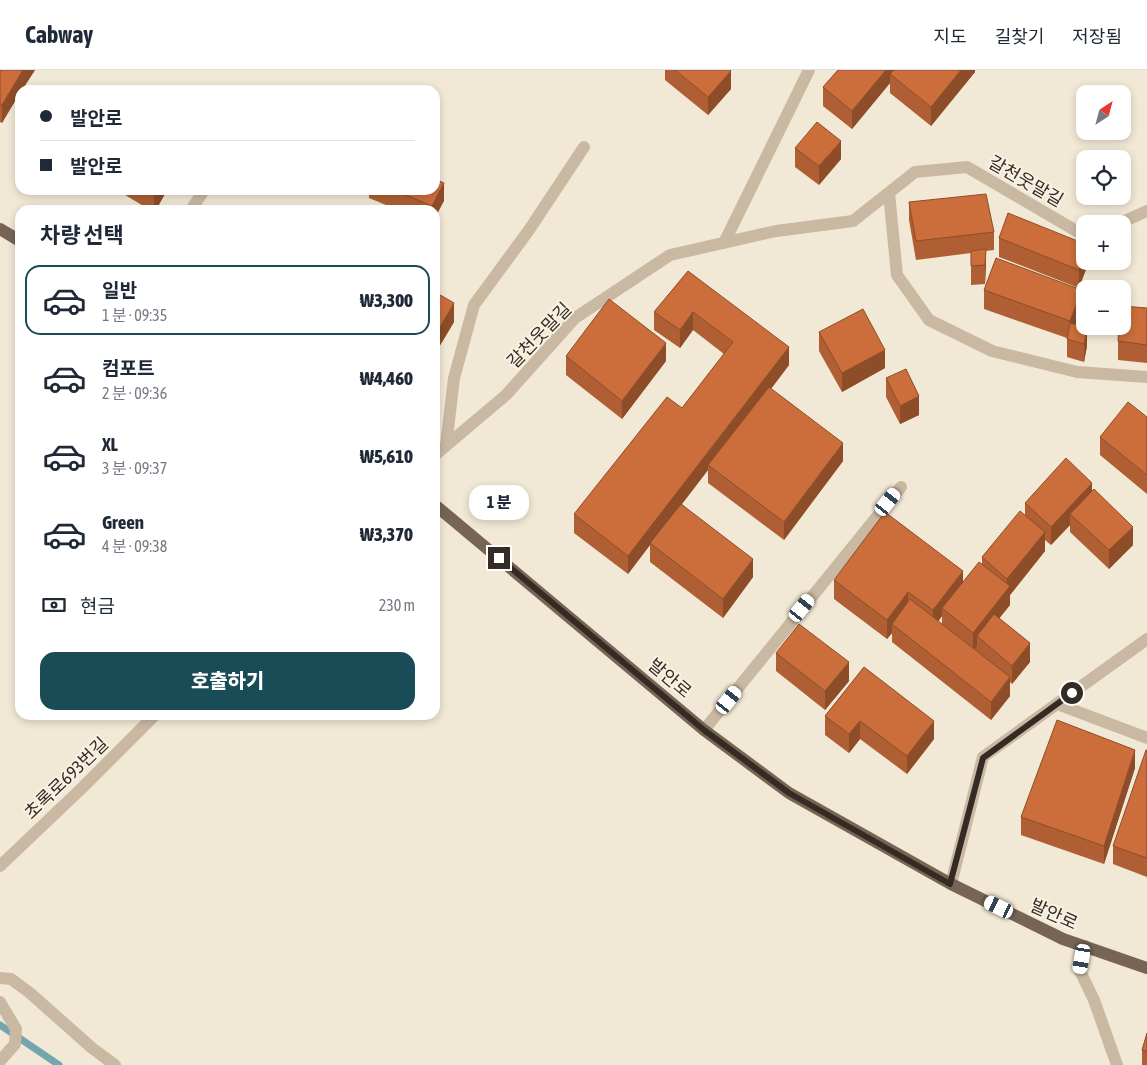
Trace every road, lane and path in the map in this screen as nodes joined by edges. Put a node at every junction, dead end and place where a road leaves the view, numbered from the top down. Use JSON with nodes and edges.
{"nodes":[{"id":1,"x":809,"y":70,"type":"edge"},
{"id":2,"x":584,"y":147,"type":"dead end"},
{"id":3,"x":889,"y":193,"type":"junction"},
{"id":4,"x":1147,"y":211,"type":"edge"},
{"id":5,"x":1131,"y":218,"type":"edge"},
{"id":6,"x":0,"y":229,"type":"edge"},
{"id":7,"x":1076,"y":231,"type":"edge"},
{"id":8,"x":15,"y":238,"type":"edge"},
{"id":9,"x":724,"y":243,"type":"junction"},
{"id":10,"x":1147,"y":377,"type":"edge"},
{"id":11,"x":446,"y":446,"type":"junction"},
{"id":12,"x":440,"y":451,"type":"edge"},
{"id":13,"x":901,"y":487,"type":"dead end"},
{"id":14,"x":440,"y":509,"type":"edge"},
{"id":15,"x":1147,"y":639,"type":"edge"},
{"id":16,"x":1057,"y":704,"type":"junction"},
{"id":17,"x":150,"y":720,"type":"edge"},
{"id":18,"x":704,"y":730,"type":"junction"},
{"id":19,"x":1147,"y":738,"type":"edge"},
{"id":20,"x":0,"y":866,"type":"edge"},
{"id":21,"x":950,"y":884,"type":"junction"},
{"id":22,"x":1084,"y":946,"type":"junction"},
{"id":23,"x":1147,"y":968,"type":"edge"},
{"id":24,"x":0,"y":978,"type":"edge"},
{"id":25,"x":0,"y":1002,"type":"edge"},
{"id":26,"x":0,"y":1061,"type":"edge"},
{"id":27,"x":115,"y":1065,"type":"edge"},
{"id":28,"x":1117,"y":1065,"type":"edge"}],
"edges":[{"from":1,"to":9,"type":"street"},
{"from":2,"to":11,"type":"street"},
{"from":3,"to":7,"type":"street","name":"갈천웃말길"},
{"from":3,"to":9,"type":"street","name":"갈천웃말길"},
{"from":3,"to":10,"type":"street"},
{"from":4,"to":5,"type":"street"},
{"from":6,"to":8,"type":"main road"},
{"from":9,"to":11,"type":"street","name":"갈천웃말길"},
{"from":11,"to":12,"type":"street","name":"갈천웃말길"},
{"from":13,"to":18,"type":"street"},
{"from":14,"to":18,"type":"main road","name":"발안로"},
{"from":15,"to":16,"type":"street"},
{"from":16,"to":19,"type":"street"},
{"from":16,"to":21,"type":"street"},
{"from":17,"to":20,"type":"street","name":"초록로693번길"},
{"from":18,"to":21,"type":"main road","name":"발안로"},
{"from":21,"to":22,"type":"main road","name":"발안로"},
{"from":22,"to":23,"type":"main road","name":"발안로"},
{"from":22,"to":28,"type":"street"},
{"from":24,"to":27,"type":"street"},
{"from":25,"to":26,"type":"street"}]}
